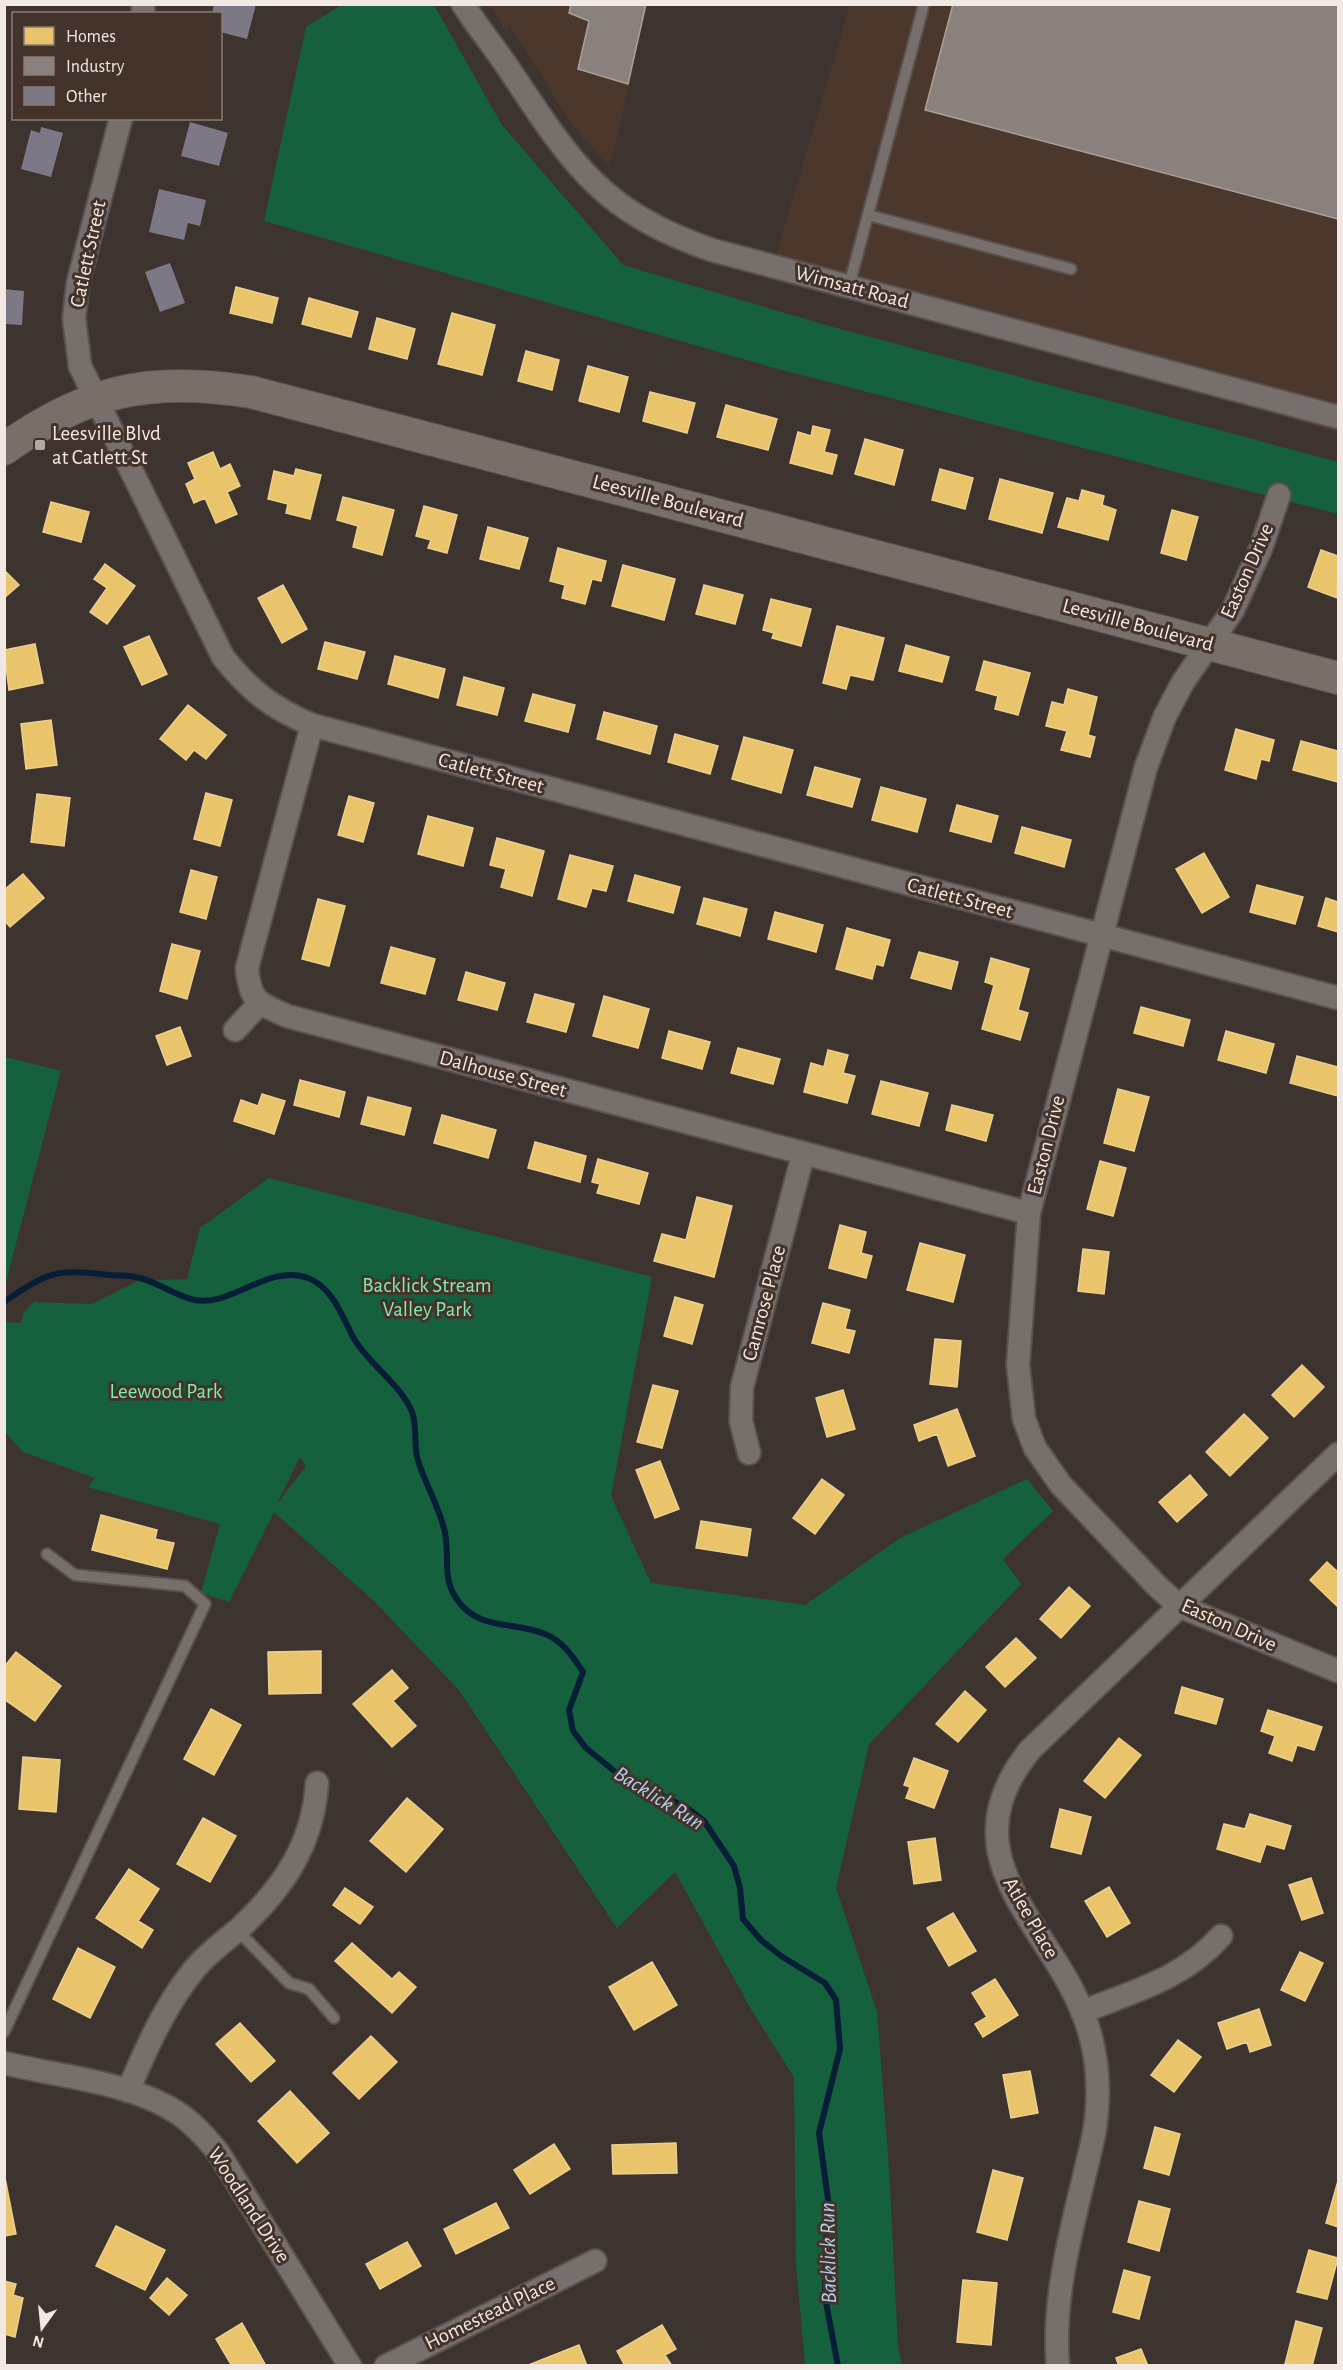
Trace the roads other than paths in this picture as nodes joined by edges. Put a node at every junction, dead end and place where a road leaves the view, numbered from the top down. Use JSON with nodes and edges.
{"nodes":[{"id":1,"x":464,"y":4,"type":"edge"},
{"id":2,"x":924,"y":4,"type":"edge"},
{"id":3,"x":120,"y":120,"type":"edge"},
{"id":4,"x":868,"y":215,"type":"junction"},
{"id":5,"x":1071,"y":269,"type":"dead end"},
{"id":6,"x":849,"y":286,"type":"junction"},
{"id":7,"x":95,"y":398,"type":"junction"},
{"id":8,"x":1338,"y":417,"type":"edge"},
{"id":9,"x":4,"y":449,"type":"edge"},
{"id":10,"x":1279,"y":495,"type":"dead end"},
{"id":11,"x":1210,"y":644,"type":"junction"},
{"id":12,"x":1338,"y":678,"type":"edge"},
{"id":13,"x":312,"y":725,"type":"junction"},
{"id":14,"x":1101,"y":935,"type":"junction"},
{"id":15,"x":1338,"y":998,"type":"edge"},
{"id":16,"x":260,"y":1004,"type":"junction"},
{"id":17,"x":235,"y":1030,"type":"dead end"},
{"id":18,"x":803,"y":1155,"type":"junction"},
{"id":19,"x":1029,"y":1213,"type":"junction"},
{"id":20,"x":749,"y":1453,"type":"dead end"},
{"id":21,"x":1338,"y":1454,"type":"edge"},
{"id":22,"x":46,"y":1554,"type":"dead end"},
{"id":23,"x":1179,"y":1606,"type":"junction"},
{"id":24,"x":1338,"y":1671,"type":"edge"},
{"id":25,"x":317,"y":1784,"type":"dead end"},
{"id":26,"x":237,"y":1930,"type":"junction"},
{"id":27,"x":1221,"y":1936,"type":"dead end"},
{"id":28,"x":1083,"y":2012,"type":"junction"},
{"id":29,"x":334,"y":2018,"type":"dead end"},
{"id":30,"x":4,"y":2032,"type":"edge"},
{"id":31,"x":4,"y":2063,"type":"edge"},
{"id":32,"x":128,"y":2091,"type":"junction"},
{"id":33,"x":595,"y":2261,"type":"dead end"},
{"id":34,"x":350,"y":2366,"type":"edge"},
{"id":35,"x":386,"y":2366,"type":"edge"},
{"id":36,"x":1058,"y":2366,"type":"edge"}],
"edges":[{"from":1,"to":6,"type":"street","name":"Wimsatt Road"},
{"from":2,"to":4,"type":"lane"},
{"from":3,"to":7,"type":"street","name":"Catlett Street"},
{"from":4,"to":5,"type":"lane"},
{"from":4,"to":6,"type":"lane"},
{"from":6,"to":8,"type":"street","name":"Wimsatt Road"},
{"from":7,"to":9,"type":"street","name":"Leesville Boulevard"},
{"from":7,"to":11,"type":"street","name":"Leesville Boulevard"},
{"from":7,"to":13,"type":"street","name":"Catlett Street"},
{"from":10,"to":11,"type":"street","name":"Easton Drive"},
{"from":11,"to":12,"type":"street","name":"Leesville Boulevard"},
{"from":11,"to":14,"type":"street","name":"Easton Drive"},
{"from":13,"to":14,"type":"street","name":"Catlett Street"},
{"from":13,"to":16,"type":"street"},
{"from":14,"to":15,"type":"street","name":"Catlett Street"},
{"from":14,"to":19,"type":"street","name":"Easton Drive"},
{"from":16,"to":17,"type":"street"},
{"from":16,"to":18,"type":"street","name":"Dalhouse Street"},
{"from":18,"to":19,"type":"street","name":"Dalhouse Street"},
{"from":18,"to":20,"type":"street","name":"Camrose Place"},
{"from":19,"to":23,"type":"street","name":"Easton Drive"},
{"from":21,"to":23,"type":"street","name":"Atlee Place"},
{"from":22,"to":30,"type":"lane"},
{"from":23,"to":24,"type":"street","name":"Easton Drive"},
{"from":23,"to":28,"type":"street","name":"Atlee Place"},
{"from":25,"to":26,"type":"street"},
{"from":26,"to":29,"type":"lane"},
{"from":26,"to":32,"type":"street"},
{"from":27,"to":28,"type":"street"},
{"from":28,"to":36,"type":"street","name":"Atlee Place"},
{"from":31,"to":32,"type":"street","name":"Woodland Drive"},
{"from":32,"to":34,"type":"street","name":"Woodland Drive"},
{"from":33,"to":35,"type":"street","name":"Homestead Place"}]}
